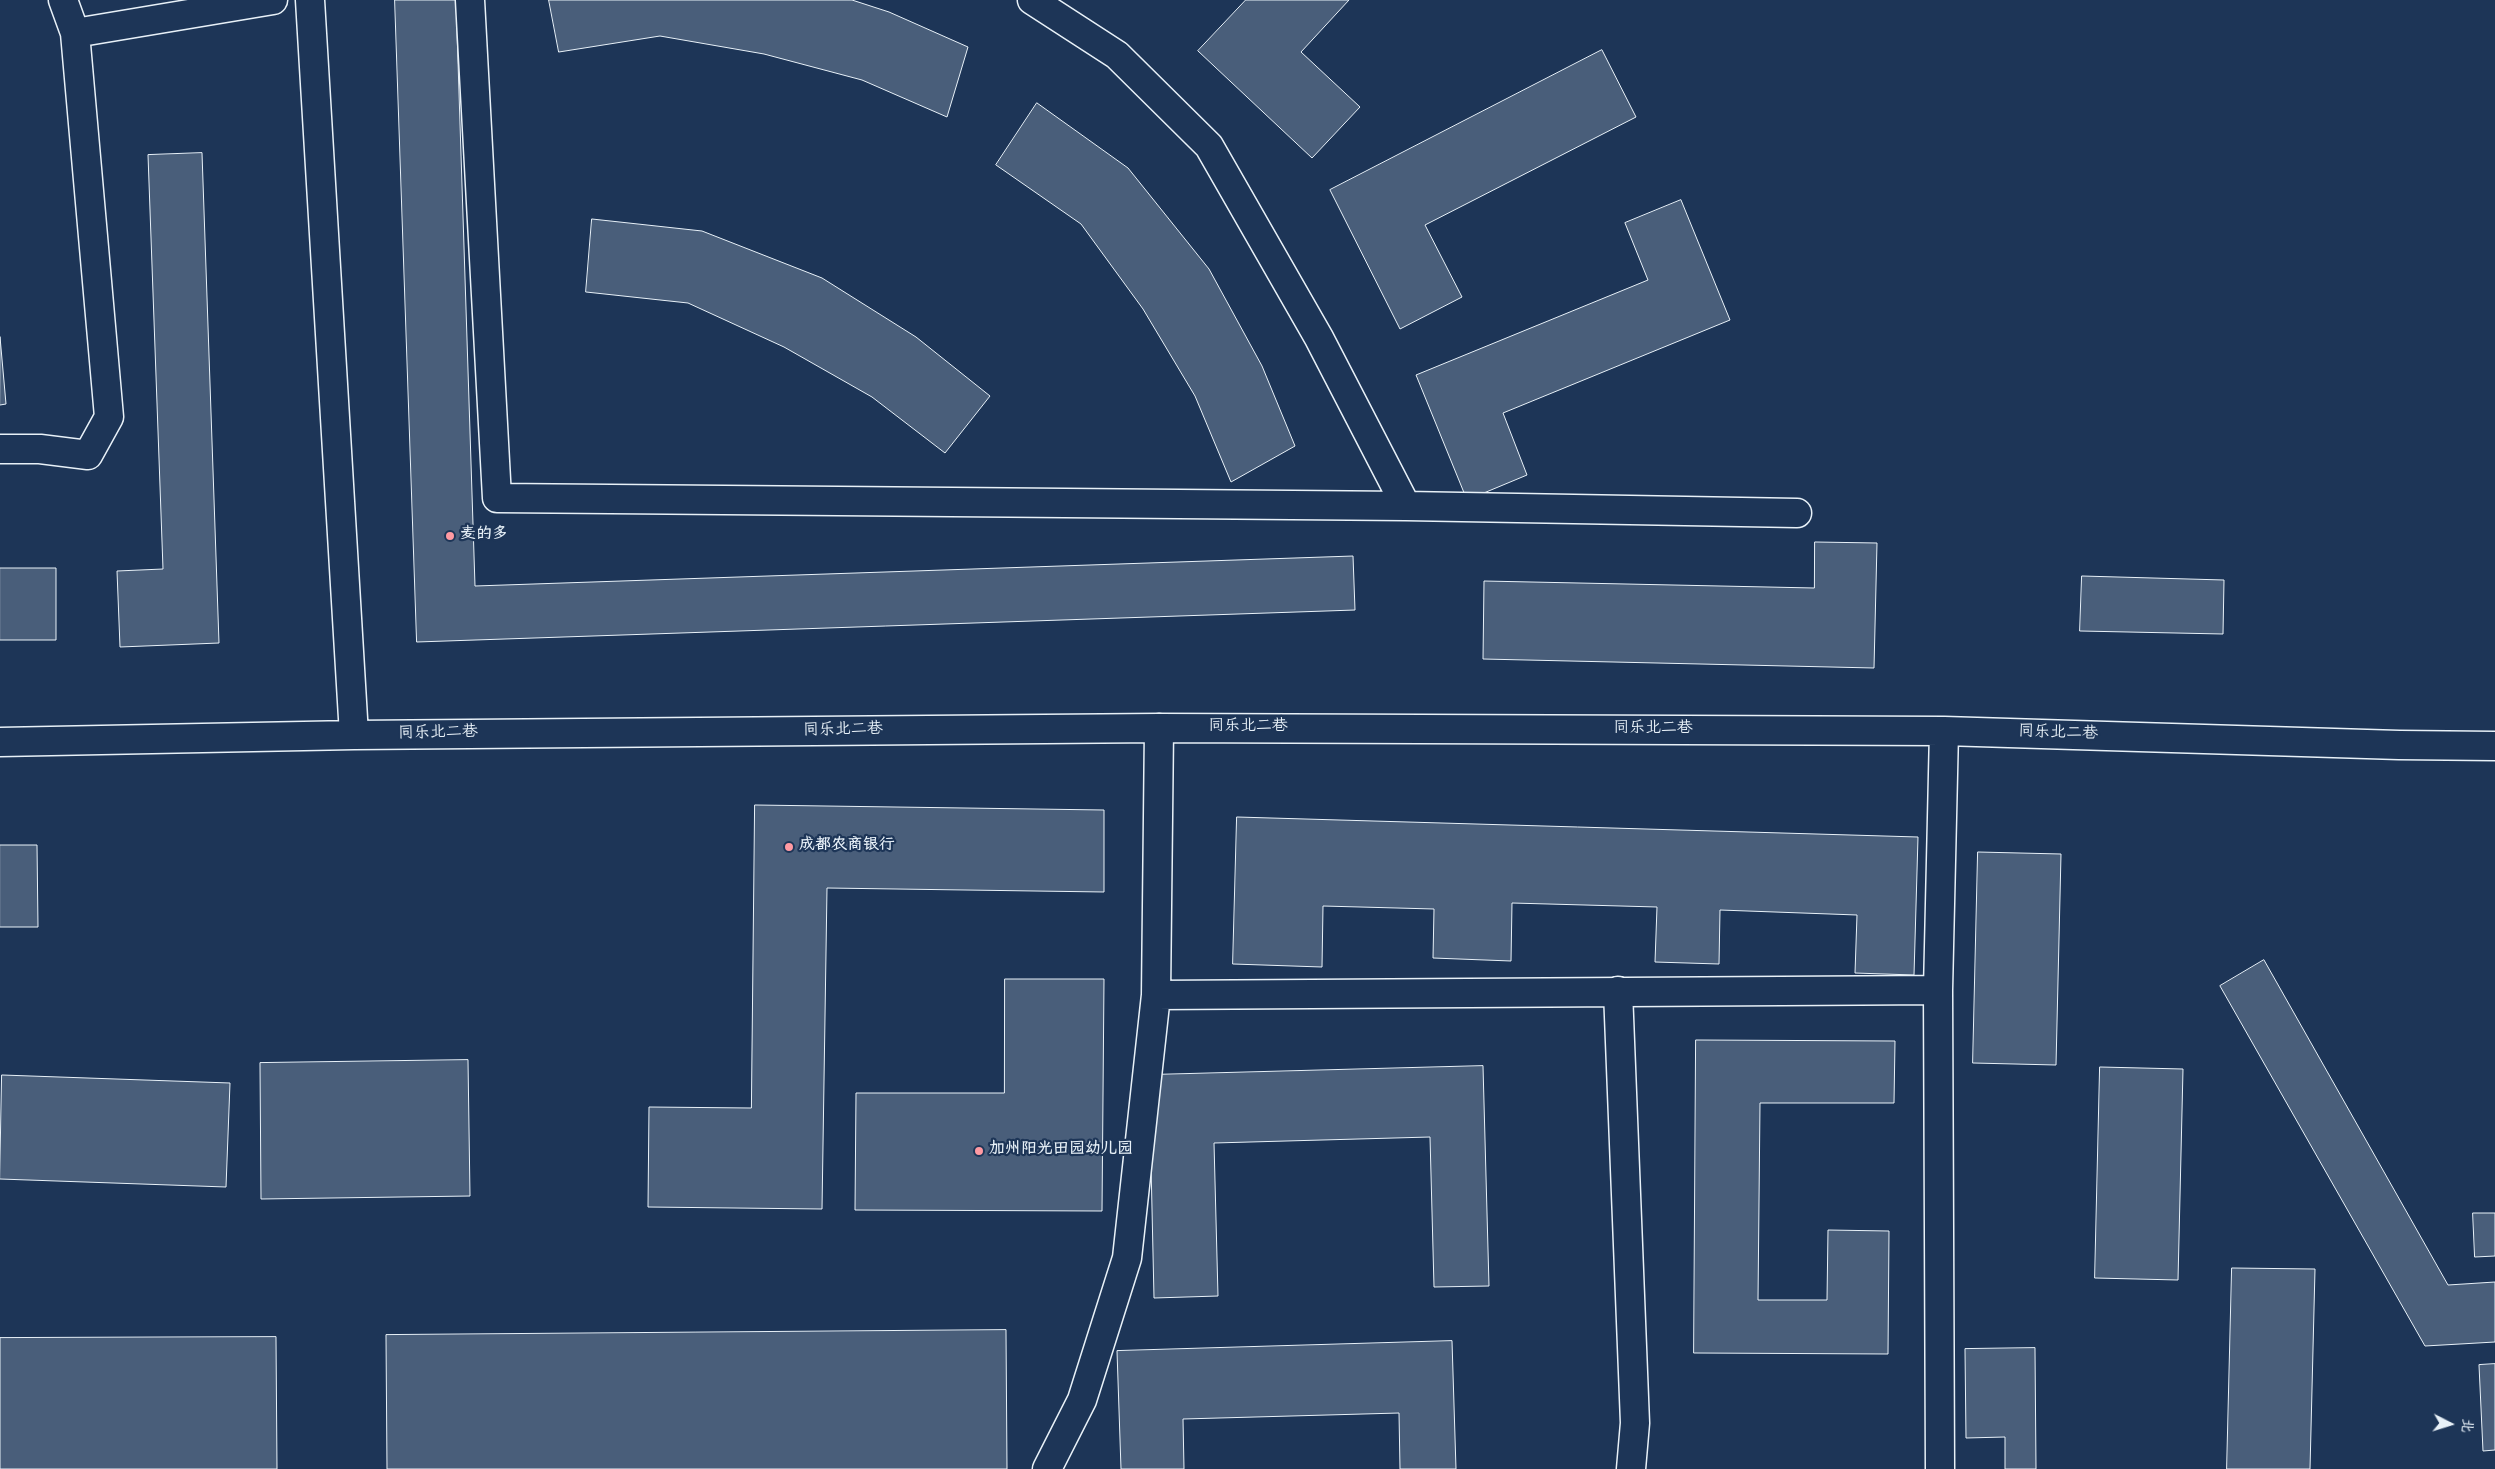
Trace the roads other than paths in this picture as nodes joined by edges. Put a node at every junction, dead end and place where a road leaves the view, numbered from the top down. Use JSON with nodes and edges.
{"nodes":[{"id":1,"x":63,"y":0,"type":"edge"},
{"id":2,"x":273,"y":0,"type":"edge"},
{"id":3,"x":310,"y":0,"type":"edge"},
{"id":4,"x":470,"y":0,"type":"edge"},
{"id":5,"x":1032,"y":0,"type":"edge"},
{"id":6,"x":75,"y":33,"type":"junction"},
{"id":7,"x":0,"y":449,"type":"edge"},
{"id":8,"x":1406,"y":506,"type":"junction"},
{"id":9,"x":1797,"y":513,"type":"dead end"},
{"id":10,"x":1159,"y":728,"type":"junction"},
{"id":11,"x":1944,"y":731,"type":"junction"},
{"id":12,"x":354,"y":735,"type":"junction"},
{"id":13,"x":0,"y":742,"type":"edge"},
{"id":14,"x":2495,"y":746,"type":"edge"},
{"id":15,"x":1938,"y":990,"type":"junction"},
{"id":16,"x":1618,"y":991,"type":"junction"},
{"id":17,"x":1156,"y":995,"type":"junction"},
{"id":18,"x":1047,"y":1469,"type":"edge"},
{"id":19,"x":1631,"y":1469,"type":"edge"},
{"id":20,"x":1940,"y":1469,"type":"edge"}],
"edges":[{"from":1,"to":6,"type":"street"},
{"from":2,"to":6,"type":"street"},
{"from":3,"to":12,"type":"street"},
{"from":4,"to":8,"type":"street"},
{"from":5,"to":8,"type":"street"},
{"from":6,"to":7,"type":"street"},
{"from":8,"to":9,"type":"street"},
{"from":10,"to":11,"type":"street","name":"同乐北二巷"},
{"from":10,"to":12,"type":"street","name":"同乐北二巷"},
{"from":10,"to":17,"type":"street"},
{"from":11,"to":14,"type":"street","name":"同乐北二巷"},
{"from":11,"to":15,"type":"street"},
{"from":12,"to":13,"type":"street","name":"同乐北二巷"},
{"from":15,"to":16,"type":"street"},
{"from":15,"to":20,"type":"street"},
{"from":16,"to":17,"type":"street"},
{"from":16,"to":19,"type":"street"},
{"from":17,"to":18,"type":"street"}]}
